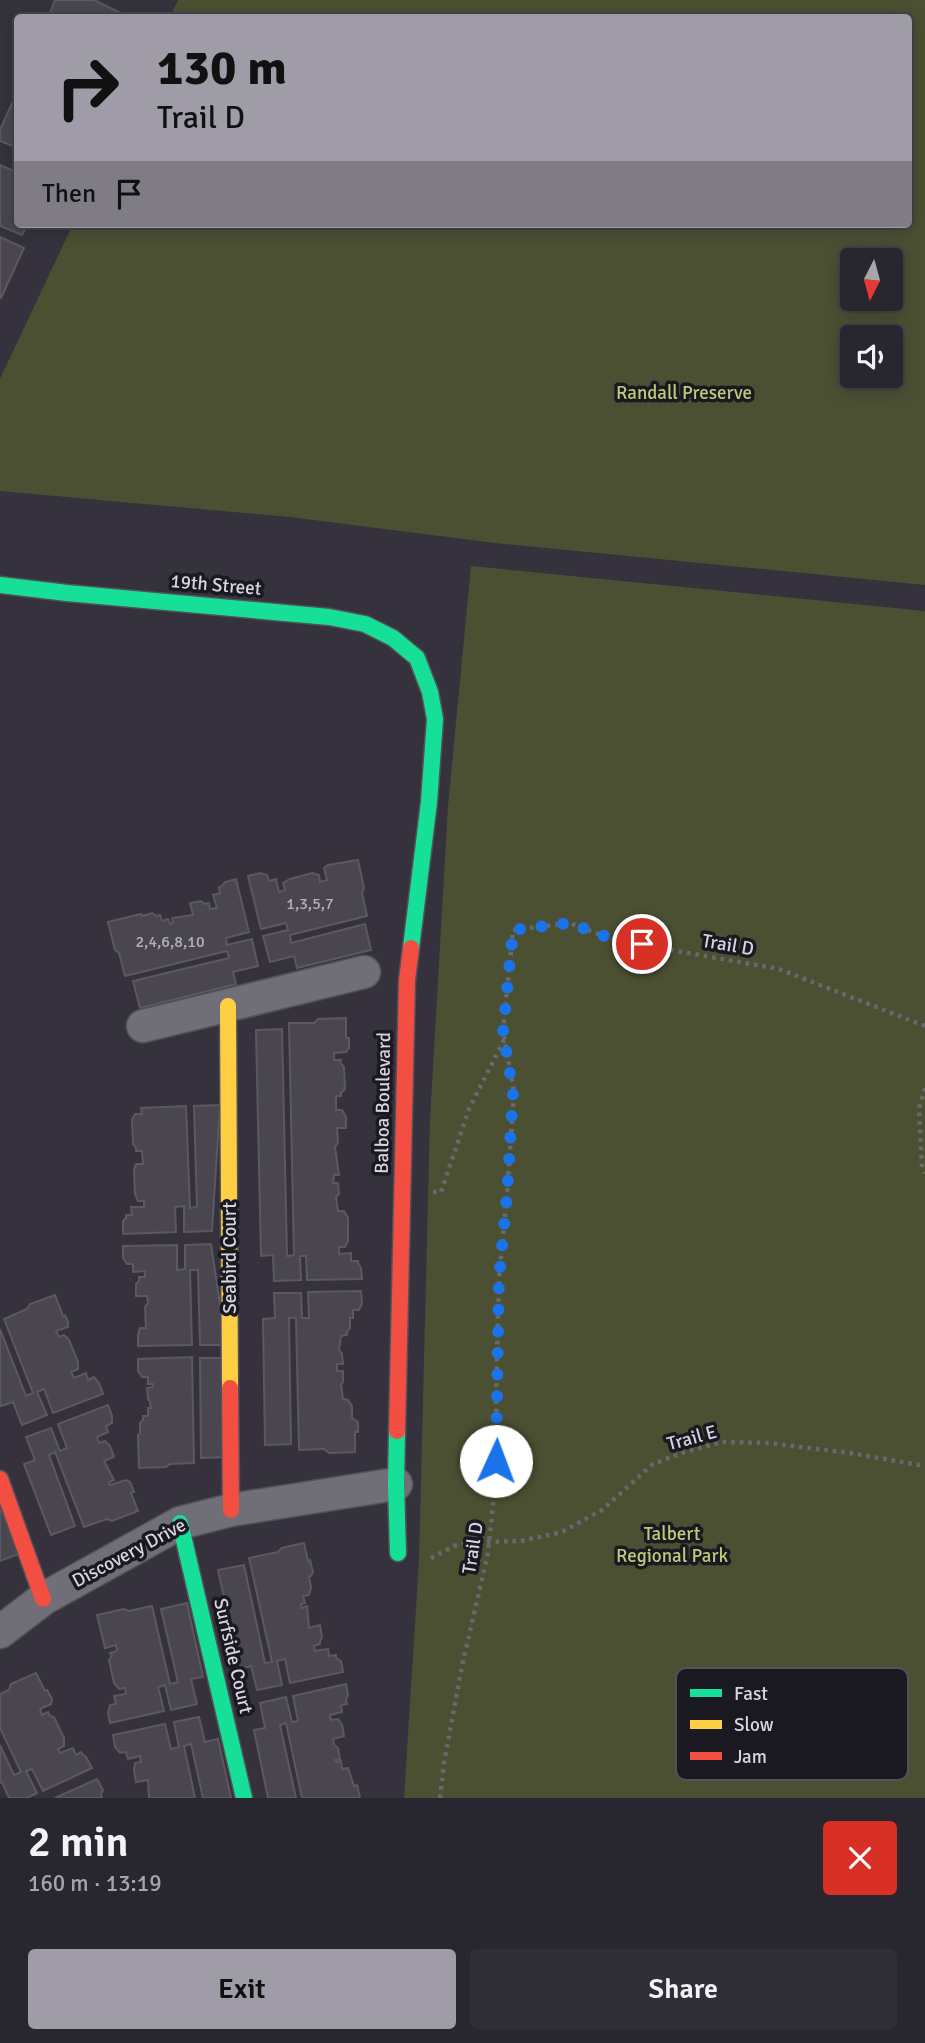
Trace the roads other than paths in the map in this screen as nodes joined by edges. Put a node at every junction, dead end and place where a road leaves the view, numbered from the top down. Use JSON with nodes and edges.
{"nodes":[{"id":1,"x":0,"y":584,"type":"edge"},
{"id":2,"x":417,"y":658,"type":"joint"},
{"id":3,"x":364,"y":972,"type":"dead end"},
{"id":4,"x":228,"y":1006,"type":"junction"},
{"id":5,"x":143,"y":1026,"type":"dead end"},
{"id":6,"x":0,"y":1479,"type":"edge"},
{"id":7,"x":396,"y":1484,"type":"junction"},
{"id":8,"x":231,"y":1510,"type":"junction"},
{"id":9,"x":180,"y":1523,"type":"junction"},
{"id":10,"x":398,"y":1553,"type":"dead end"},
{"id":11,"x":43,"y":1599,"type":"junction"},
{"id":12,"x":0,"y":1632,"type":"edge"},
{"id":13,"x":244,"y":1798,"type":"edge"}],
"edges":[{"from":1,"to":2,"type":"street","name":"19th Street"},
{"from":2,"to":7,"type":"street","name":"Balboa Boulevard"},
{"from":3,"to":4,"type":"street"},
{"from":4,"to":5,"type":"street"},
{"from":4,"to":8,"type":"street","name":"Seabird Court"},
{"from":6,"to":11,"type":"street"},
{"from":7,"to":8,"type":"street","name":"Discovery Drive"},
{"from":7,"to":10,"type":"street","name":"Balboa Boulevard"},
{"from":8,"to":9,"type":"street","name":"Discovery Drive"},
{"from":9,"to":11,"type":"street","name":"Discovery Drive"},
{"from":9,"to":13,"type":"street","name":"Surfside Court"},
{"from":11,"to":12,"type":"street","name":"Discovery Drive"}]}
